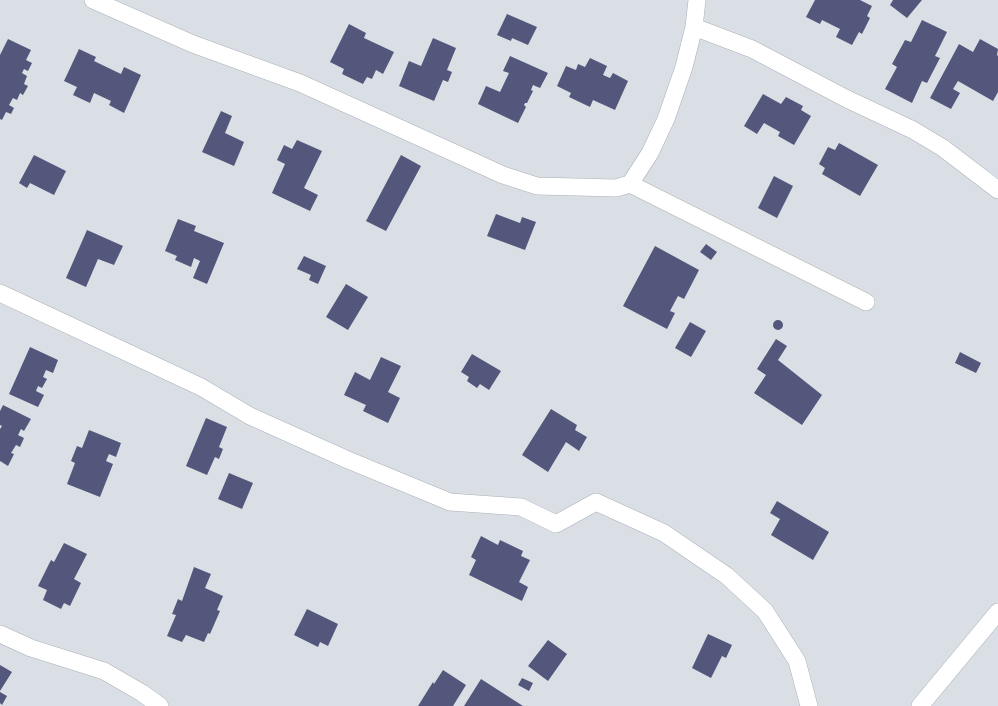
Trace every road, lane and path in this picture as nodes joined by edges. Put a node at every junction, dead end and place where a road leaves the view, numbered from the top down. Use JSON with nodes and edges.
{"nodes":[{"id":1,"x":93,"y":0,"type":"edge"},
{"id":2,"x":697,"y":0,"type":"edge"},
{"id":3,"x":694,"y":27,"type":"junction"},
{"id":4,"x":630,"y":184,"type":"junction"},
{"id":5,"x":998,"y":190,"type":"edge"},
{"id":6,"x":0,"y":293,"type":"edge"},
{"id":7,"x":866,"y":302,"type":"dead end"},
{"id":8,"x":998,"y":612,"type":"edge"},
{"id":9,"x":0,"y":634,"type":"edge"},
{"id":10,"x":160,"y":706,"type":"edge"},
{"id":11,"x":809,"y":706,"type":"edge"},
{"id":12,"x":920,"y":706,"type":"edge"}],
"edges":[{"from":1,"to":4,"type":"street"},
{"from":2,"to":3,"type":"street"},
{"from":3,"to":4,"type":"street"},
{"from":3,"to":5,"type":"street"},
{"from":4,"to":7,"type":"street"},
{"from":6,"to":11,"type":"street"},
{"from":8,"to":12,"type":"street"},
{"from":9,"to":10,"type":"street"}]}
